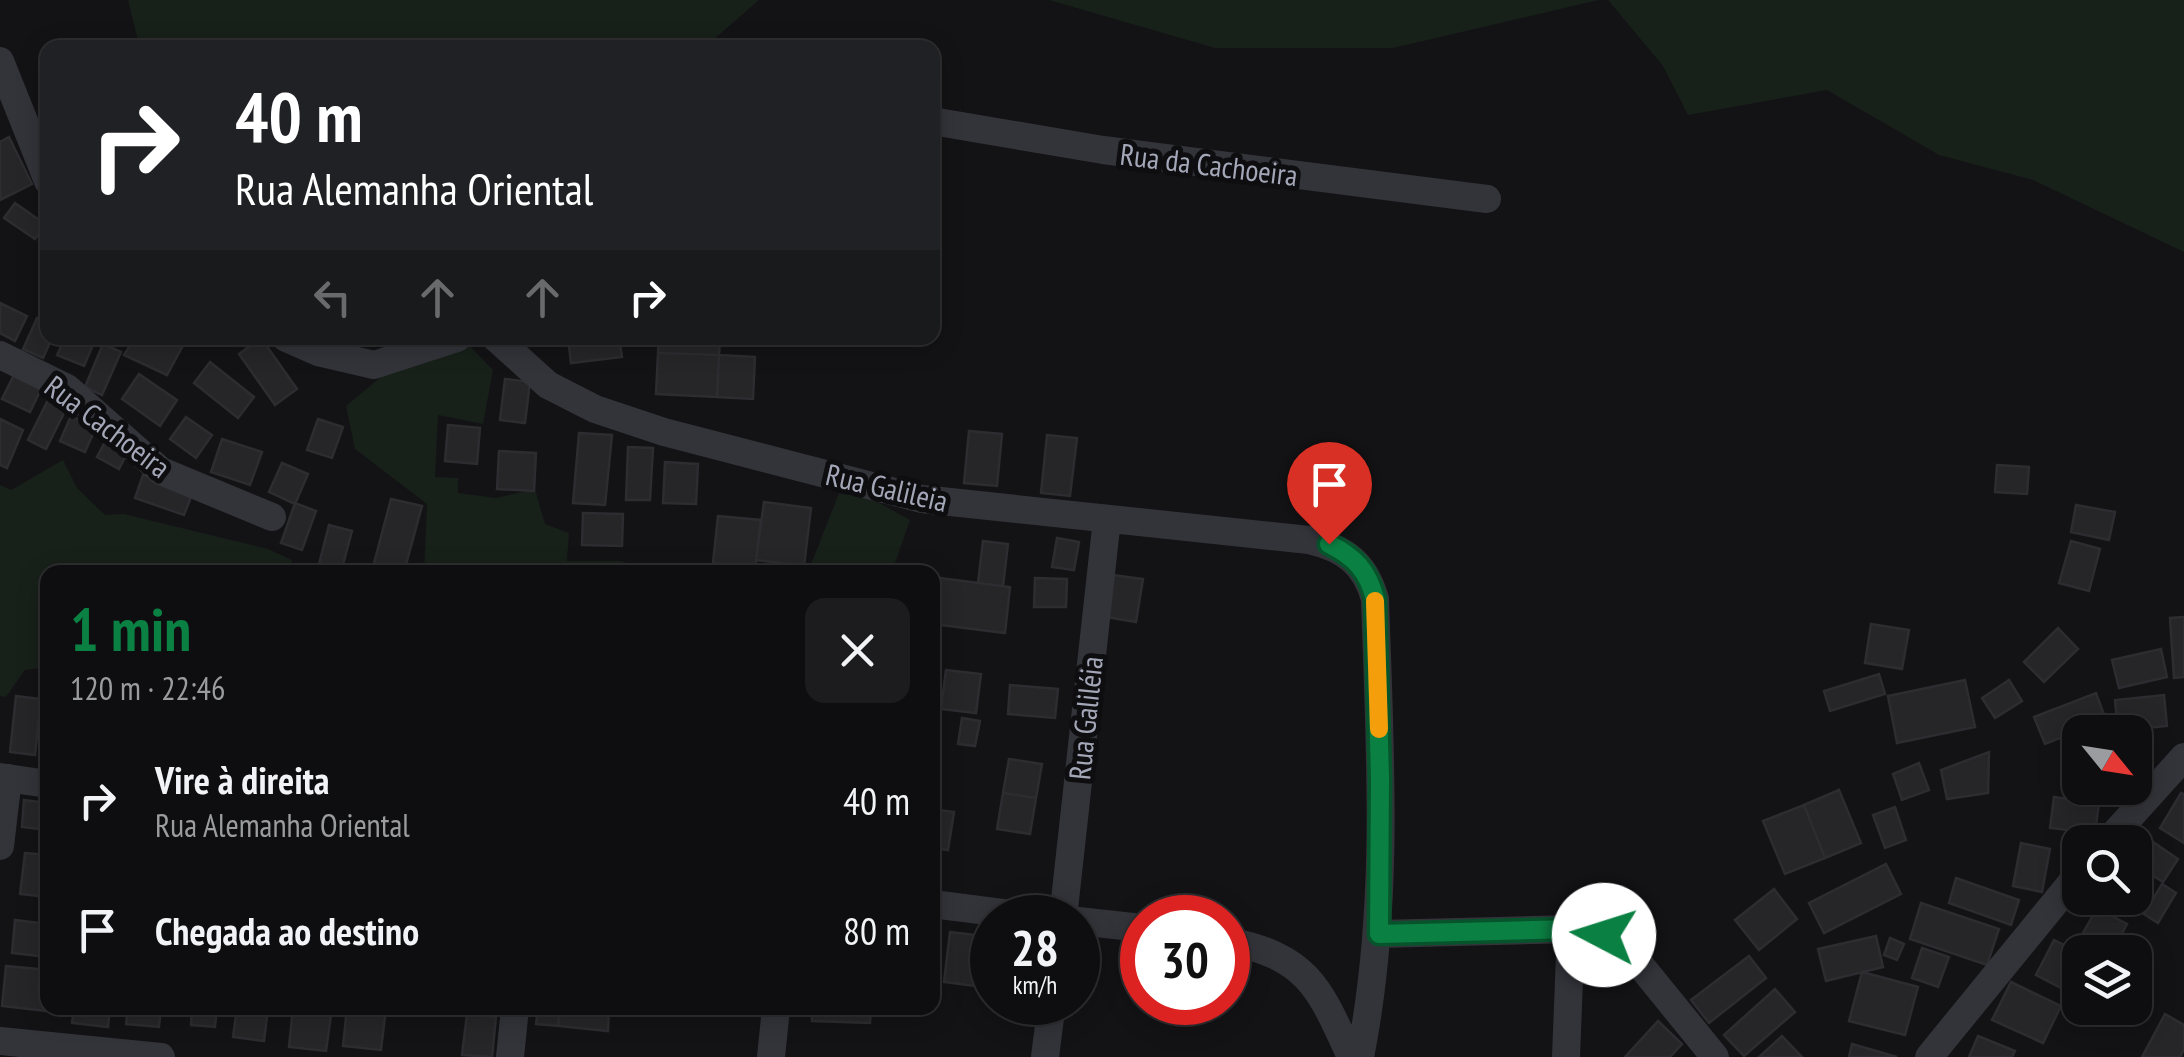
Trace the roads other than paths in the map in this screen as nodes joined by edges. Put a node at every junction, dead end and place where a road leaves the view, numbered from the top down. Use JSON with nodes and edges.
{"nodes":[{"id":1,"x":0,"y":61,"type":"edge"},
{"id":2,"x":940,"y":121,"type":"edge"},
{"id":3,"x":40,"y":160,"type":"edge"},
{"id":4,"x":1488,"y":199,"type":"dead end"},
{"id":5,"x":302,"y":345,"type":"edge"},
{"id":6,"x":435,"y":345,"type":"edge"},
{"id":7,"x":503,"y":345,"type":"edge"},
{"id":8,"x":0,"y":355,"type":"edge"},
{"id":9,"x":272,"y":516,"type":"dead end"},
{"id":10,"x":1107,"y":520,"type":"junction"},
{"id":11,"x":2184,"y":758,"type":"edge"},
{"id":12,"x":4,"y":778,"type":"edge"},
{"id":13,"x":40,"y":783,"type":"edge"},
{"id":14,"x":2123,"y":825,"type":"edge"},
{"id":15,"x":0,"y":846,"type":"edge"},
{"id":16,"x":2062,"y":894,"type":"edge"},
{"id":17,"x":1066,"y":895,"type":"edge"},
{"id":18,"x":940,"y":905,"type":"edge"},
{"id":19,"x":970,"y":909,"type":"edge"},
{"id":20,"x":1571,"y":929,"type":"junction"},
{"id":21,"x":1379,"y":934,"type":"junction"},
{"id":22,"x":1250,"y":946,"type":"edge"},
{"id":23,"x":514,"y":1015,"type":"edge"},
{"id":24,"x":775,"y":1015,"type":"edge"},
{"id":25,"x":1049,"y":1025,"type":"edge"},
{"id":26,"x":0,"y":1041,"type":"edge"},
{"id":27,"x":161,"y":1057,"type":"edge"},
{"id":28,"x":510,"y":1057,"type":"edge"},
{"id":29,"x":771,"y":1057,"type":"edge"},
{"id":30,"x":1045,"y":1057,"type":"edge"},
{"id":31,"x":1351,"y":1057,"type":"edge"},
{"id":32,"x":1360,"y":1057,"type":"edge"},
{"id":33,"x":1566,"y":1057,"type":"edge"},
{"id":34,"x":1715,"y":1057,"type":"edge"},
{"id":35,"x":1929,"y":1057,"type":"edge"}],
"edges":[{"from":1,"to":3,"type":"street"},
{"from":2,"to":4,"type":"street","name":"Rua da Cachoeira"},
{"from":5,"to":6,"type":"street"},
{"from":7,"to":10,"type":"street","name":"Rua Galileia"},
{"from":8,"to":9,"type":"street","name":"Rua Cachoeira"},
{"from":10,"to":17,"type":"street","name":"Rua Galiléia"},
{"from":10,"to":21,"type":"street","name":"Rua Galileia"},
{"from":11,"to":14,"type":"street"},
{"from":12,"to":13,"type":"street"},
{"from":12,"to":15,"type":"street"},
{"from":16,"to":35,"type":"street"},
{"from":18,"to":19,"type":"street"},
{"from":20,"to":21,"type":"street"},
{"from":20,"to":33,"type":"street"},
{"from":20,"to":34,"type":"street"},
{"from":21,"to":32,"type":"street","name":"Rua Galileia"},
{"from":22,"to":31,"type":"street"},
{"from":23,"to":28,"type":"street"},
{"from":24,"to":29,"type":"street"},
{"from":25,"to":30,"type":"street"},
{"from":26,"to":27,"type":"street"}]}
